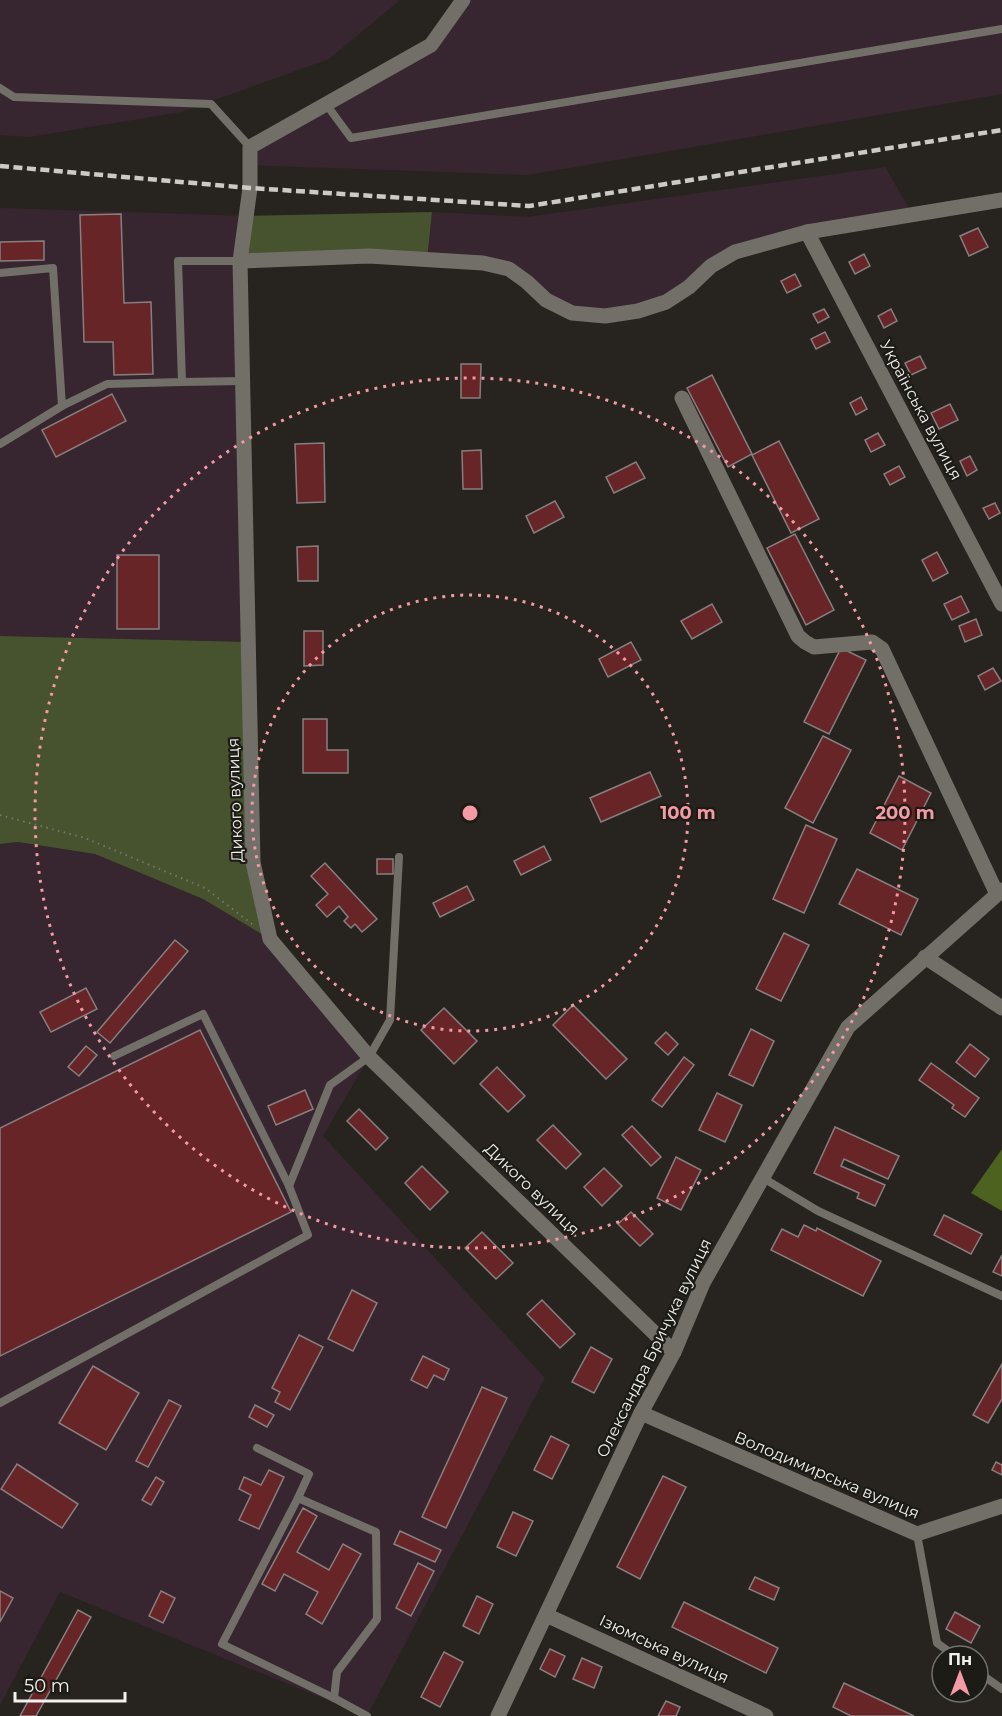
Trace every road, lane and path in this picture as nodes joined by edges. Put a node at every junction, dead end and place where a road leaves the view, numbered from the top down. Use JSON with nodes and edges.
{"nodes":[{"id":1,"x":463,"y":0,"type":"edge"},
{"id":2,"x":1002,"y":29,"type":"edge"},
{"id":3,"x":0,"y":88,"type":"edge"},
{"id":4,"x":326,"y":104,"type":"junction"},
{"id":5,"x":250,"y":147,"type":"junction"},
{"id":6,"x":1002,"y":200,"type":"edge"},
{"id":7,"x":807,"y":232,"type":"junction"},
{"id":8,"x":240,"y":261,"type":"junction"},
{"id":9,"x":0,"y":273,"type":"edge"},
{"id":10,"x":243,"y":381,"type":"junction"},
{"id":11,"x":182,"y":382,"type":"junction"},
{"id":12,"x":682,"y":398,"type":"dead end"},
{"id":13,"x":62,"y":406,"type":"junction"},
{"id":14,"x":0,"y":444,"type":"edge"},
{"id":15,"x":1002,"y":604,"type":"edge"},
{"id":16,"x":0,"y":815,"type":"edge"},
{"id":17,"x":399,"y":857,"type":"dead end"},
{"id":18,"x":1000,"y":892,"type":"edge"},
{"id":19,"x":252,"y":924,"type":"dead end"},
{"id":20,"x":925,"y":957,"type":"junction"},
{"id":21,"x":1002,"y":1008,"type":"edge"},
{"id":22,"x":114,"y":1056,"type":"dead end"},
{"id":23,"x":369,"y":1057,"type":"junction"},
{"id":24,"x":763,"y":1178,"type":"junction"},
{"id":25,"x":289,"y":1186,"type":"junction"},
{"id":26,"x":1002,"y":1296,"type":"edge"},
{"id":27,"x":674,"y":1352,"type":"junction"},
{"id":28,"x":0,"y":1403,"type":"edge"},
{"id":29,"x":641,"y":1413,"type":"junction"},
{"id":30,"x":257,"y":1448,"type":"dead end"},
{"id":31,"x":298,"y":1498,"type":"junction"},
{"id":32,"x":1002,"y":1506,"type":"edge"},
{"id":33,"x":917,"y":1534,"type":"junction"},
{"id":34,"x":546,"y":1615,"type":"junction"},
{"id":35,"x":937,"y":1644,"type":"edge"},
{"id":36,"x":334,"y":1698,"type":"junction"},
{"id":37,"x":367,"y":1716,"type":"edge"},
{"id":38,"x":498,"y":1716,"type":"edge"},
{"id":39,"x":766,"y":1716,"type":"edge"}],
"edges":[{"from":1,"to":4,"type":"street"},
{"from":2,"to":4,"type":"lane"},
{"from":3,"to":5,"type":"lane"},
{"from":4,"to":5,"type":"street"},
{"from":5,"to":8,"type":"street","name":"Дикого вулиця"},
{"from":6,"to":7,"type":"street"},
{"from":7,"to":8,"type":"street"},
{"from":7,"to":15,"type":"street","name":"Українська вулиця"},
{"from":8,"to":10,"type":"street","name":"Дикого вулиця"},
{"from":8,"to":11,"type":"lane"},
{"from":9,"to":13,"type":"lane"},
{"from":10,"to":11,"type":"lane"},
{"from":10,"to":23,"type":"street","name":"Дикого вулиця"},
{"from":11,"to":13,"type":"lane"},
{"from":12,"to":18,"type":"street"},
{"from":13,"to":14,"type":"lane"},
{"from":16,"to":19,"type":"path"},
{"from":17,"to":23,"type":"lane"},
{"from":18,"to":20,"type":"street","name":"Олександра Бричука вулиця"},
{"from":20,"to":21,"type":"street"},
{"from":20,"to":24,"type":"street","name":"Олександра Бричука вулиця"},
{"from":22,"to":25,"type":"lane"},
{"from":23,"to":25,"type":"lane"},
{"from":23,"to":27,"type":"street","name":"Дикого вулиця"},
{"from":24,"to":26,"type":"lane"},
{"from":24,"to":27,"type":"street","name":"Олександра Бричука вулиця"},
{"from":25,"to":28,"type":"lane"},
{"from":27,"to":29,"type":"street","name":"Олександра Бричука вулиця"},
{"from":29,"to":33,"type":"street","name":"Володимирська вулиця"},
{"from":29,"to":34,"type":"street","name":"Олександра Бричука вулиця"},
{"from":30,"to":31,"type":"lane"},
{"from":31,"to":36,"type":"lane"},
{"from":31,"to":36,"type":"lane"},
{"from":32,"to":33,"type":"street","name":"Володимирська вулиця"},
{"from":33,"to":35,"type":"lane"},
{"from":34,"to":38,"type":"street","name":"Олександра Бричука вулиця"},
{"from":34,"to":39,"type":"street","name":"Ізюмська вулиця"},
{"from":36,"to":37,"type":"lane"}]}
